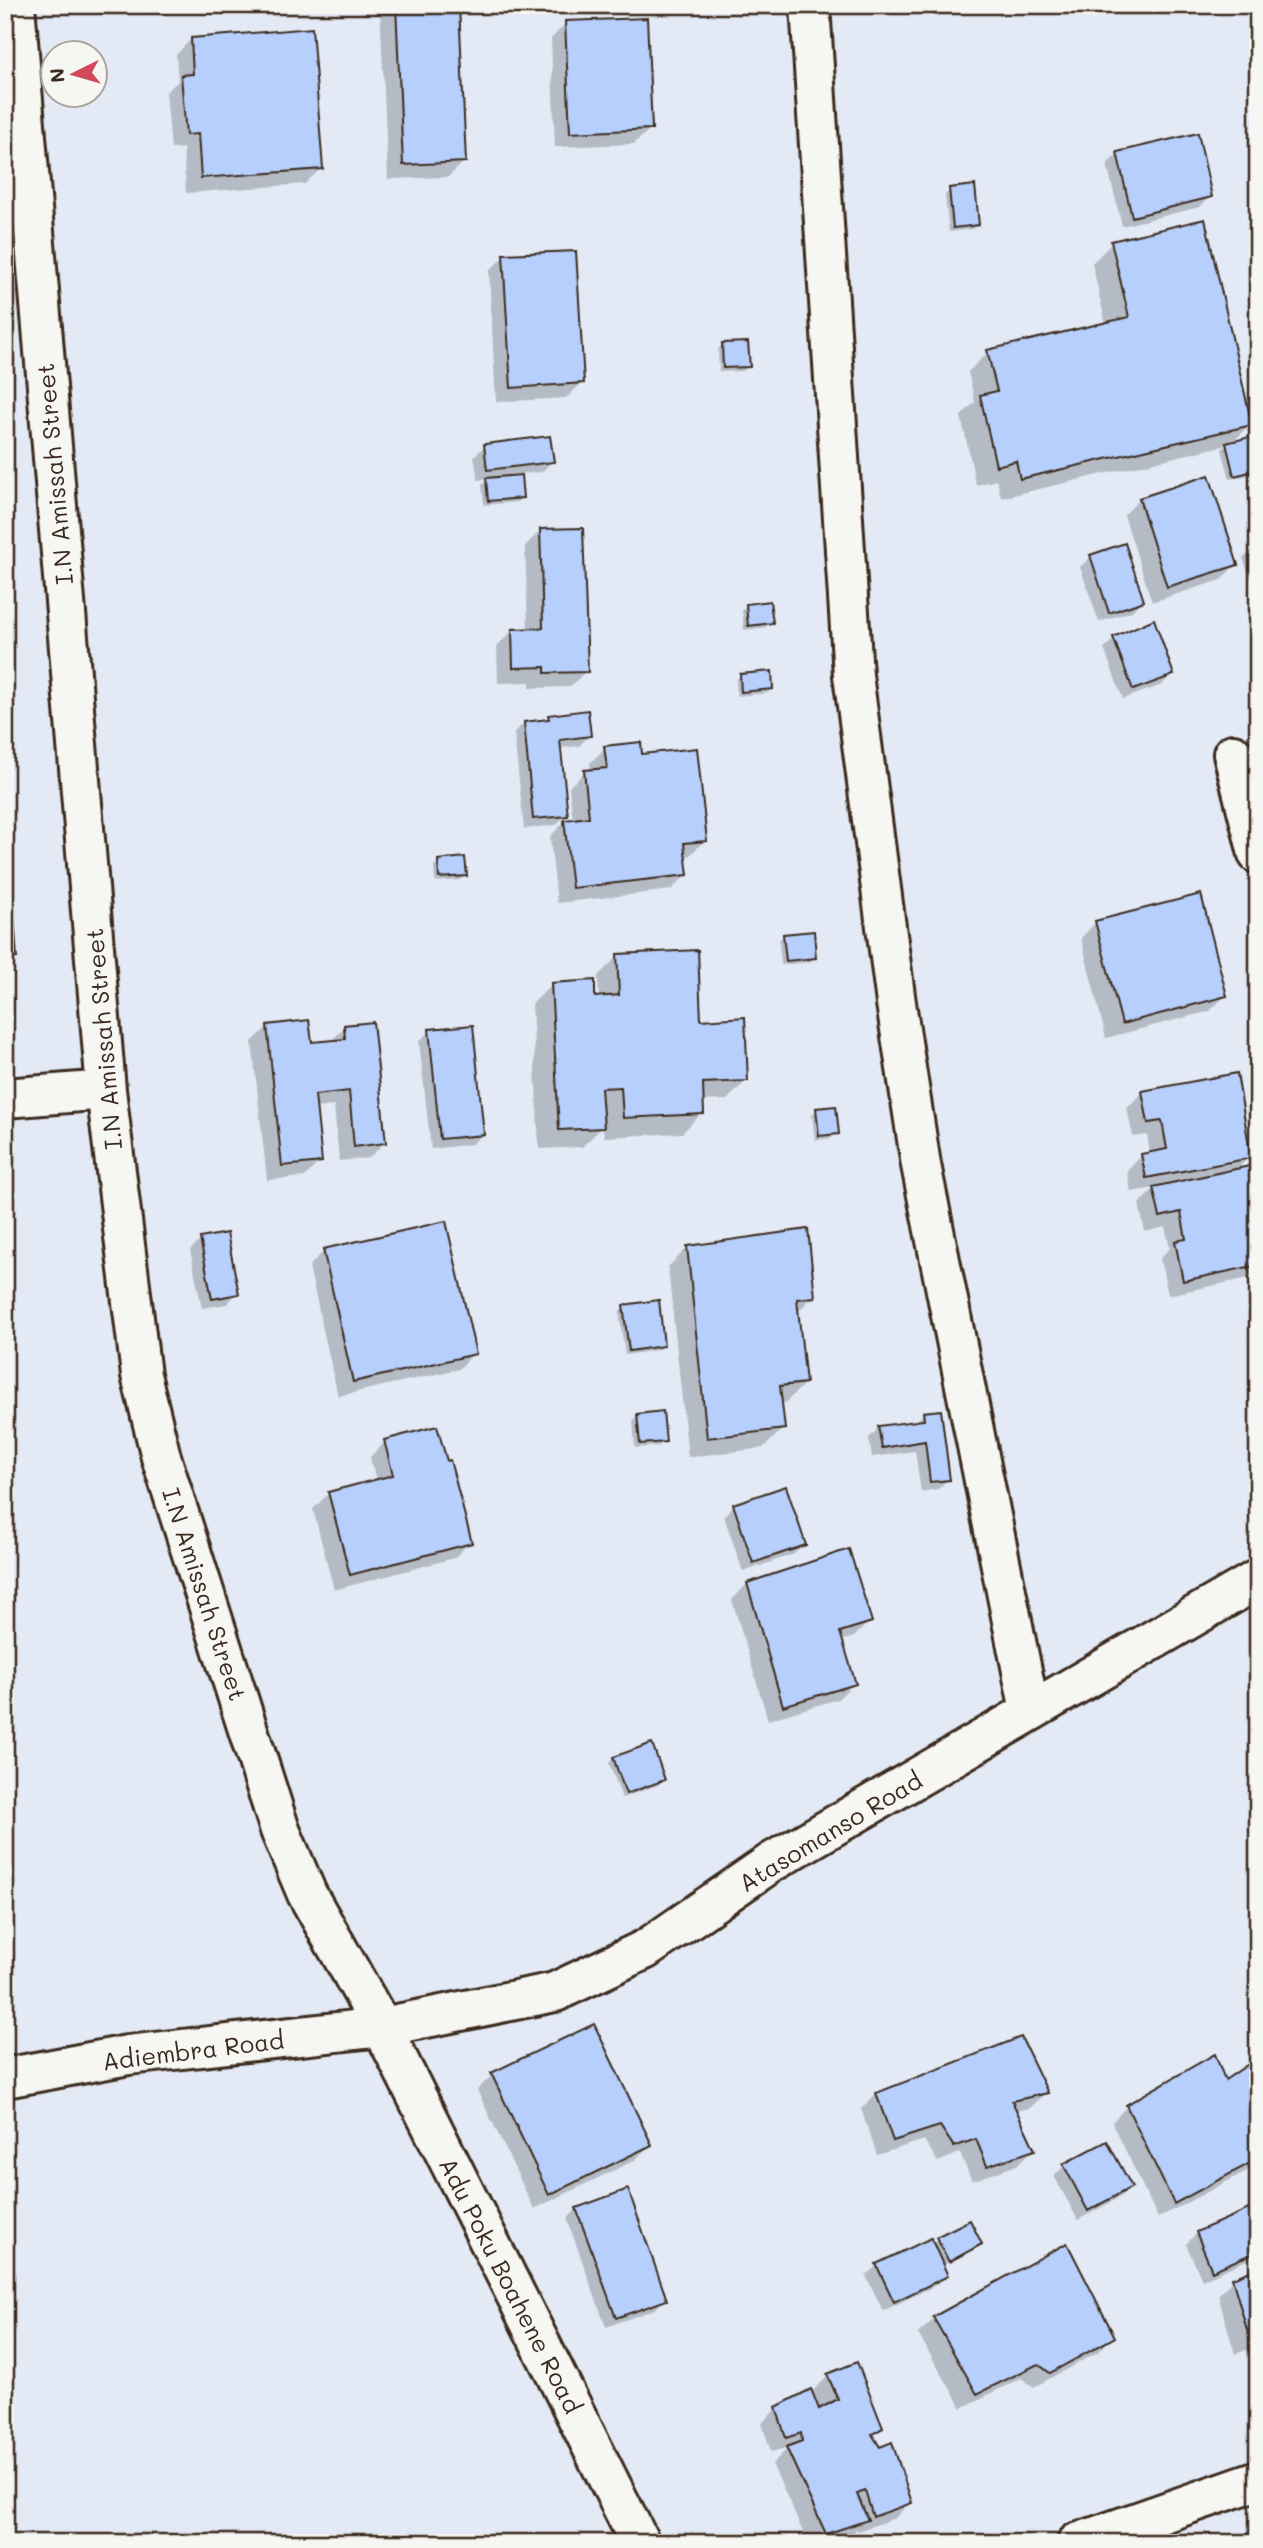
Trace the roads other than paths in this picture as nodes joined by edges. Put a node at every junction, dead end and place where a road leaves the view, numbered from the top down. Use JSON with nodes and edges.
{"nodes":[{"id":1,"x":15,"y":5,"type":"edge"},
{"id":2,"x":810,"y":5,"type":"edge"},
{"id":3,"x":1233,"y":754,"type":"dead end"},
{"id":4,"x":1258,"y":854,"type":"edge"},
{"id":5,"x":106,"y":1090,"type":"junction"},
{"id":6,"x":5,"y":1098,"type":"edge"},
{"id":7,"x":1258,"y":1579,"type":"edge"},
{"id":8,"x":1030,"y":1711,"type":"junction"},
{"id":9,"x":382,"y":2027,"type":"junction"},
{"id":10,"x":5,"y":2078,"type":"edge"},
{"id":11,"x":1258,"y":2480,"type":"edge"},
{"id":12,"x":640,"y":2543,"type":"edge"},
{"id":13,"x":1077,"y":2543,"type":"edge"}],
"edges":[{"from":1,"to":5,"type":"street","name":"I.N Amissah Street"},
{"from":2,"to":8,"type":"street"},
{"from":3,"to":4,"type":"street"},
{"from":5,"to":6,"type":"street"},
{"from":5,"to":9,"type":"street","name":"I.N Amissah Street"},
{"from":7,"to":8,"type":"street","name":"Atasomanso Road"},
{"from":8,"to":9,"type":"street","name":"Atasomanso Road"},
{"from":9,"to":10,"type":"street","name":"Adiembra Road"},
{"from":9,"to":12,"type":"street","name":"Adu Poku Boahene Road"},
{"from":11,"to":13,"type":"street"}]}
